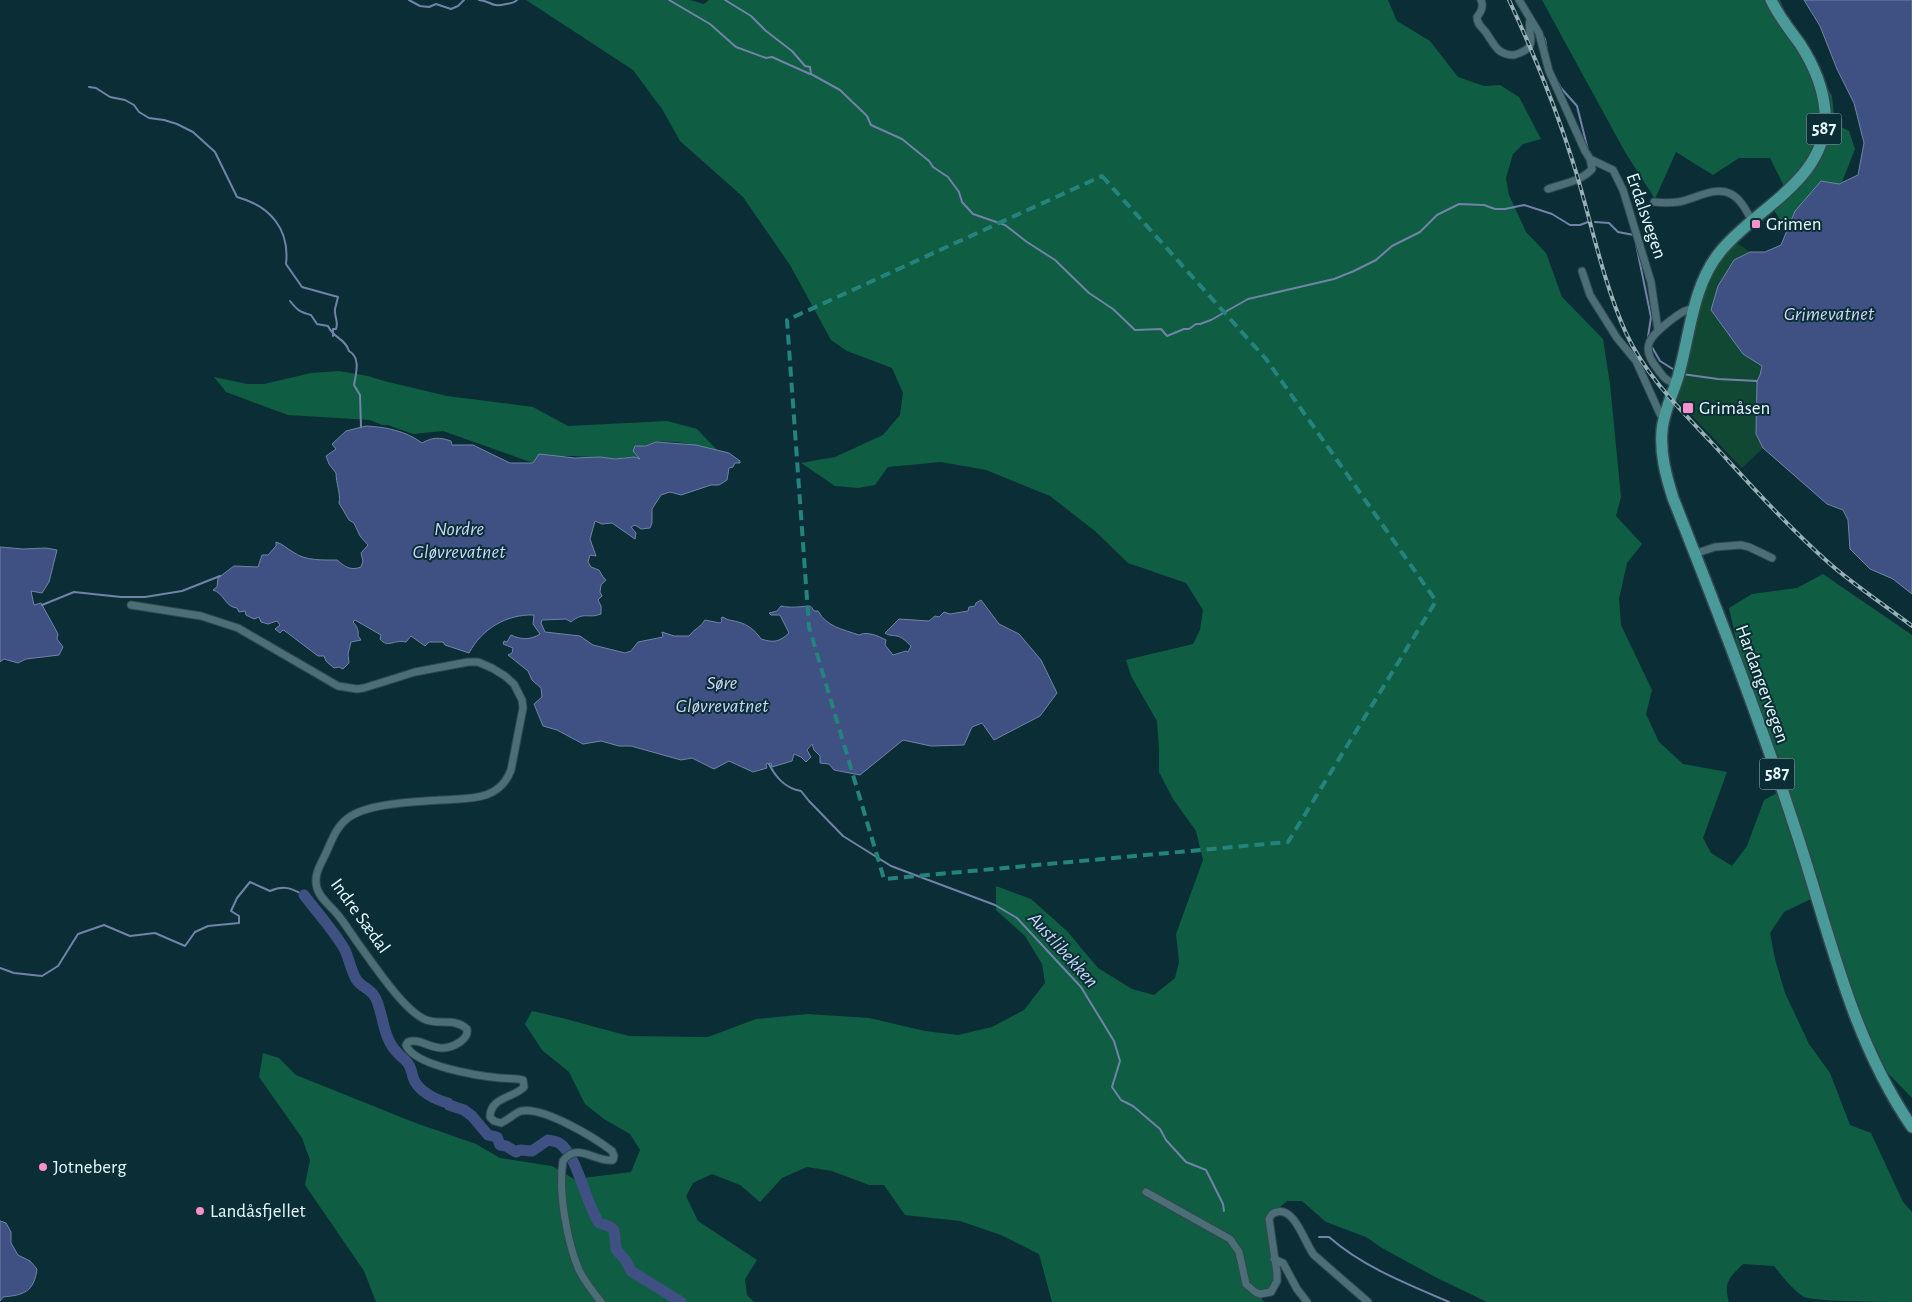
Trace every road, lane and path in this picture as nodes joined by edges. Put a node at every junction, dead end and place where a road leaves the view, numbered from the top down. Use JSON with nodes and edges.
{"nodes":[{"id":1,"x":1481,"y":0,"type":"edge"},
{"id":2,"x":1519,"y":0,"type":"edge"},
{"id":3,"x":1771,"y":0,"type":"edge"},
{"id":4,"x":1530,"y":20,"type":"junction"},
{"id":5,"x":1590,"y":159,"type":"junction"},
{"id":6,"x":1548,"y":189,"type":"dead end"},
{"id":7,"x":1654,"y":202,"type":"dead end"},
{"id":8,"x":1752,"y":221,"type":"junction"},
{"id":9,"x":1582,"y":271,"type":"dead end"},
{"id":10,"x":1695,"y":309,"type":"junction"},
{"id":11,"x":1653,"y":336,"type":"junction"},
{"id":12,"x":1678,"y":375,"type":"junction"},
{"id":13,"x":1665,"y":416,"type":"junction"},
{"id":14,"x":1694,"y":554,"type":"junction"},
{"id":15,"x":1772,"y":558,"type":"dead end"},
{"id":16,"x":131,"y":605,"type":"dead end"},
{"id":17,"x":1912,"y":1127,"type":"edge"},
{"id":18,"x":1146,"y":1192,"type":"dead end"},
{"id":19,"x":1274,"y":1258,"type":"junction"},
{"id":20,"x":601,"y":1302,"type":"edge"},
{"id":21,"x":1307,"y":1302,"type":"edge"},
{"id":22,"x":1368,"y":1302,"type":"edge"}],
"edges":[{"from":1,"to":4,"type":"street"},
{"from":2,"to":4,"type":"street"},
{"from":3,"to":8,"type":"main road","name":"Hardangervegen","number":"587"},
{"from":4,"to":5,"type":"street"},
{"from":5,"to":6,"type":"street"},
{"from":5,"to":11,"type":"street","name":"Erdalsvegen"},
{"from":7,"to":8,"type":"street"},
{"from":8,"to":10,"type":"main road","name":"Hardangervegen","number":"587"},
{"from":9,"to":13,"type":"street"},
{"from":10,"to":11,"type":"street"},
{"from":10,"to":12,"type":"main road","name":"Hardangervegen","number":"587"},
{"from":11,"to":12,"type":"street","name":"Erdalsvegen"},
{"from":12,"to":13,"type":"main road","name":"Hardangervegen","number":"587"},
{"from":13,"to":14,"type":"main road","name":"Hardangervegen","number":"587"},
{"from":14,"to":15,"type":"street"},
{"from":14,"to":17,"type":"main road","name":"Hardangervegen","number":"587"},
{"from":16,"to":20,"type":"street","name":"Indre Sædal"},
{"from":18,"to":19,"type":"street"},
{"from":19,"to":21,"type":"street"},
{"from":19,"to":22,"type":"street"}]}
